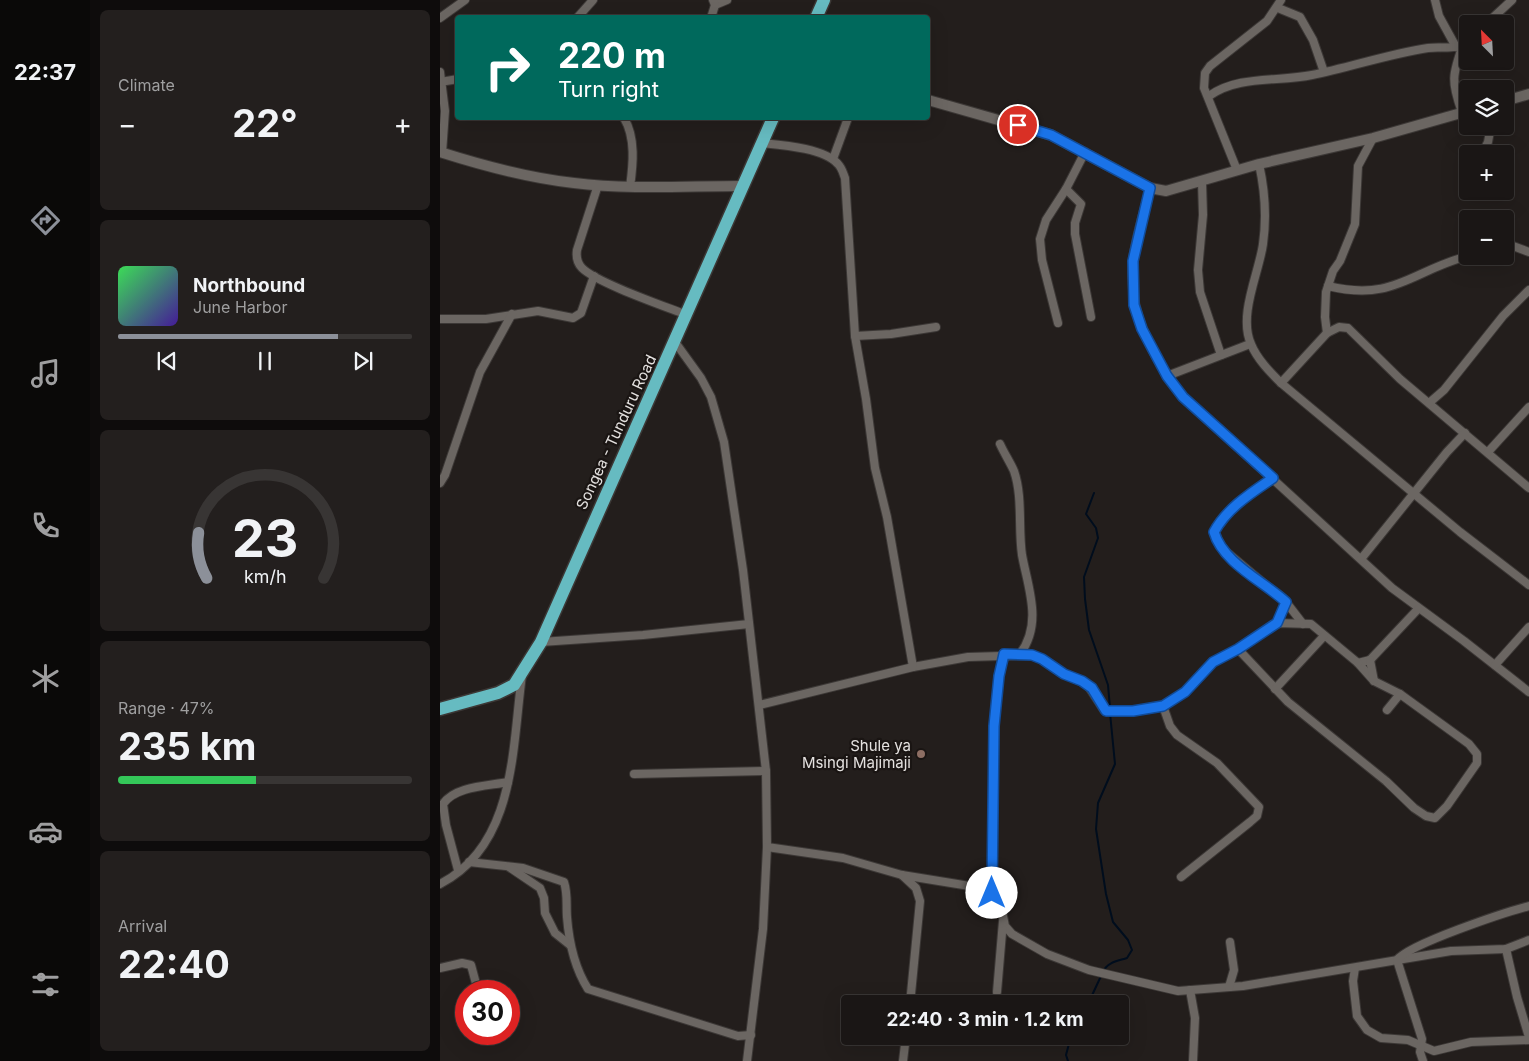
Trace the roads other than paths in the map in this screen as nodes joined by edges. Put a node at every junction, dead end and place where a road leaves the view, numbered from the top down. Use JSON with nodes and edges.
{"nodes":[{"id":1,"x":465,"y":0,"type":"edge"},
{"id":2,"x":593,"y":0,"type":"edge"},
{"id":3,"x":728,"y":0,"type":"edge"},
{"id":4,"x":824,"y":0,"type":"edge"},
{"id":5,"x":1435,"y":0,"type":"edge"},
{"id":6,"x":1512,"y":0,"type":"edge"},
{"id":7,"x":714,"y":3,"type":"edge"},
{"id":8,"x":1280,"y":4,"type":"edge"},
{"id":9,"x":580,"y":15,"type":"edge"},
{"id":10,"x":817,"y":15,"type":"edge"},
{"id":11,"x":1496,"y":15,"type":"edge"},
{"id":12,"x":440,"y":18,"type":"edge"},
{"id":13,"x":1459,"y":40,"type":"edge"},
{"id":14,"x":1459,"y":44,"type":"edge"},
{"id":15,"x":1459,"y":55,"type":"edge"},
{"id":16,"x":440,"y":72,"type":"edge"},
{"id":17,"x":1324,"y":72,"type":"junction"},
{"id":18,"x":455,"y":80,"type":"edge"},
{"id":19,"x":441,"y":82,"type":"edge"},
{"id":20,"x":1529,"y":94,"type":"edge"},
{"id":21,"x":1209,"y":96,"type":"junction"},
{"id":22,"x":1459,"y":98,"type":"edge"},
{"id":23,"x":1514,"y":98,"type":"edge"},
{"id":24,"x":930,"y":101,"type":"edge"},
{"id":25,"x":1459,"y":113,"type":"edge"},
{"id":26,"x":627,"y":120,"type":"edge"},
{"id":27,"x":772,"y":120,"type":"edge"},
{"id":28,"x":847,"y":120,"type":"edge"},
{"id":29,"x":1373,"y":138,"type":"junction"},
{"id":30,"x":762,"y":143,"type":"junction"},
{"id":31,"x":1085,"y":152,"type":"junction"},
{"id":32,"x":441,"y":153,"type":"edge"},
{"id":33,"x":833,"y":159,"type":"junction"},
{"id":34,"x":1259,"y":164,"type":"junction"},
{"id":35,"x":1238,"y":170,"type":"junction"},
{"id":36,"x":1202,"y":182,"type":"junction"},
{"id":37,"x":598,"y":185,"type":"junction"},
{"id":38,"x":742,"y":186,"type":"junction"},
{"id":39,"x":630,"y":187,"type":"junction"},
{"id":40,"x":1150,"y":188,"type":"junction"},
{"id":41,"x":1066,"y":189,"type":"junction"},
{"id":42,"x":1514,"y":246,"type":"edge"},
{"id":43,"x":1529,"y":252,"type":"edge"},
{"id":44,"x":1459,"y":259,"type":"edge"},
{"id":45,"x":594,"y":276,"type":"junction"},
{"id":46,"x":1328,"y":286,"type":"junction"},
{"id":47,"x":1528,"y":293,"type":"edge"},
{"id":48,"x":512,"y":314,"type":"junction"},
{"id":49,"x":687,"y":315,"type":"junction"},
{"id":50,"x":1091,"y":317,"type":"dead end"},
{"id":51,"x":440,"y":319,"type":"edge"},
{"id":52,"x":1058,"y":323,"type":"dead end"},
{"id":53,"x":936,"y":327,"type":"dead end"},
{"id":54,"x":1327,"y":334,"type":"junction"},
{"id":55,"x":855,"y":336,"type":"junction"},
{"id":56,"x":675,"y":342,"type":"junction"},
{"id":57,"x":1250,"y":344,"type":"junction"},
{"id":58,"x":1221,"y":355,"type":"junction"},
{"id":59,"x":1167,"y":376,"type":"junction"},
{"id":60,"x":1281,"y":383,"type":"junction"},
{"id":61,"x":1429,"y":403,"type":"junction"},
{"id":62,"x":1529,"y":407,"type":"edge"},
{"id":63,"x":1465,"y":433,"type":"junction"},
{"id":64,"x":1000,"y":444,"type":"dead end"},
{"id":65,"x":1488,"y":452,"type":"junction"},
{"id":66,"x":1273,"y":478,"type":"junction"},
{"id":67,"x":440,"y":483,"type":"edge"},
{"id":68,"x":1529,"y":488,"type":"edge"},
{"id":69,"x":1415,"y":494,"type":"junction"},
{"id":70,"x":1361,"y":559,"type":"junction"},
{"id":71,"x":1529,"y":586,"type":"edge"},
{"id":72,"x":1286,"y":602,"type":"junction"},
{"id":73,"x":1418,"y":609,"type":"junction"},
{"id":74,"x":1277,"y":623,"type":"junction"},
{"id":75,"x":750,"y":624,"type":"junction"},
{"id":76,"x":1303,"y":624,"type":"junction"},
{"id":77,"x":1529,"y":627,"type":"edge"},
{"id":78,"x":1324,"y":636,"type":"junction"},
{"id":79,"x":541,"y":642,"type":"junction"},
{"id":80,"x":1238,"y":649,"type":"junction"},
{"id":81,"x":1004,"y":654,"type":"junction"},
{"id":82,"x":1020,"y":654,"type":"junction"},
{"id":83,"x":1370,"y":660,"type":"junction"},
{"id":84,"x":1358,"y":664,"type":"junction"},
{"id":85,"x":1495,"y":665,"type":"junction"},
{"id":86,"x":913,"y":667,"type":"junction"},
{"id":87,"x":523,"y":671,"type":"junction"},
{"id":88,"x":1374,"y":681,"type":"junction"},
{"id":89,"x":1275,"y":689,"type":"junction"},
{"id":90,"x":1529,"y":692,"type":"edge"},
{"id":91,"x":1400,"y":694,"type":"junction"},
{"id":92,"x":759,"y":705,"type":"junction"},
{"id":93,"x":1163,"y":706,"type":"junction"},
{"id":94,"x":440,"y":709,"type":"edge"},
{"id":95,"x":1387,"y":710,"type":"dead end"},
{"id":96,"x":766,"y":771,"type":"junction"},
{"id":97,"x":634,"y":774,"type":"dead end"},
{"id":98,"x":508,"y":782,"type":"junction"},
{"id":99,"x":767,"y":847,"type":"junction"},
{"id":100,"x":469,"y":862,"type":"junction"},
{"id":101,"x":508,"y":866,"type":"junction"},
{"id":102,"x":458,"y":870,"type":"junction"},
{"id":103,"x":902,"y":875,"type":"junction"},
{"id":104,"x":1181,"y":877,"type":"dead end"},
{"id":105,"x":440,"y":884,"type":"edge"},
{"id":106,"x":992,"y":893,"type":"junction"},
{"id":107,"x":1529,"y":906,"type":"edge"},
{"id":108,"x":1004,"y":920,"type":"junction"},
{"id":109,"x":1529,"y":940,"type":"edge"},
{"id":110,"x":1230,"y":942,"type":"dead end"},
{"id":111,"x":570,"y":945,"type":"junction"},
{"id":112,"x":1506,"y":949,"type":"junction"},
{"id":113,"x":1397,"y":960,"type":"junction"},
{"id":114,"x":440,"y":968,"type":"edge"},
{"id":115,"x":1355,"y":968,"type":"junction"},
{"id":116,"x":475,"y":980,"type":"edge"},
{"id":117,"x":1229,"y":987,"type":"junction"},
{"id":118,"x":1190,"y":990,"type":"junction"},
{"id":119,"x":997,"y":992,"type":"dead end"},
{"id":120,"x":911,"y":995,"type":"edge"},
{"id":121,"x":751,"y":1036,"type":"junction"},
{"id":122,"x":1529,"y":1038,"type":"edge"},
{"id":123,"x":905,"y":1045,"type":"edge"},
{"id":124,"x":1421,"y":1045,"type":"junction"},
{"id":125,"x":747,"y":1061,"type":"edge"},
{"id":126,"x":903,"y":1061,"type":"edge"},
{"id":127,"x":1193,"y":1061,"type":"edge"},
{"id":128,"x":1423,"y":1061,"type":"edge"}],
"edges":[{"from":1,"to":12,"type":"street"},
{"from":2,"to":9,"type":"street"},
{"from":3,"to":7,"type":"street"},
{"from":4,"to":10,"type":"highway"},
{"from":5,"to":13,"type":"street"},
{"from":6,"to":11,"type":"street"},
{"from":8,"to":17,"type":"street"},
{"from":8,"to":21,"type":"street"},
{"from":14,"to":17,"type":"street"},
{"from":15,"to":22,"type":"street"},
{"from":16,"to":19,"type":"street"},
{"from":17,"to":21,"type":"street"},
{"from":18,"to":19,"type":"street"},
{"from":19,"to":32,"type":"street"},
{"from":20,"to":23,"type":"street"},
{"from":21,"to":35,"type":"street"},
{"from":24,"to":31,"type":"street"},
{"from":25,"to":29,"type":"street"},
{"from":26,"to":39,"type":"street"},
{"from":27,"to":30,"type":"highway","name":"Songea - Tunduru Road"},
{"from":28,"to":33,"type":"street"},
{"from":29,"to":34,"type":"street"},
{"from":29,"to":46,"type":"street"},
{"from":30,"to":33,"type":"street"},
{"from":30,"to":38,"type":"highway","name":"Songea - Tunduru Road"},
{"from":31,"to":40,"type":"street"},
{"from":31,"to":41,"type":"street"},
{"from":32,"to":37,"type":"street"},
{"from":33,"to":55,"type":"street"},
{"from":34,"to":35,"type":"street"},
{"from":34,"to":57,"type":"street"},
{"from":35,"to":36,"type":"street"},
{"from":36,"to":40,"type":"street"},
{"from":36,"to":58,"type":"street"},
{"from":37,"to":39,"type":"street"},
{"from":37,"to":45,"type":"street"},
{"from":38,"to":39,"type":"street"},
{"from":38,"to":49,"type":"highway","name":"Songea - Tunduru Road"},
{"from":40,"to":59,"type":"street"},
{"from":41,"to":50,"type":"street"},
{"from":41,"to":52,"type":"street"},
{"from":42,"to":43,"type":"street"},
{"from":44,"to":46,"type":"street"},
{"from":45,"to":48,"type":"street"},
{"from":45,"to":49,"type":"street"},
{"from":46,"to":54,"type":"street"},
{"from":47,"to":61,"type":"street"},
{"from":48,"to":51,"type":"street"},
{"from":48,"to":67,"type":"street"},
{"from":49,"to":56,"type":"highway","name":"Songea - Tunduru Road"},
{"from":53,"to":55,"type":"street"},
{"from":54,"to":60,"type":"street"},
{"from":54,"to":61,"type":"street"},
{"from":55,"to":86,"type":"street"},
{"from":56,"to":75,"type":"street"},
{"from":56,"to":79,"type":"highway","name":"Songea - Tunduru Road"},
{"from":57,"to":58,"type":"street"},
{"from":57,"to":60,"type":"street"},
{"from":58,"to":59,"type":"street"},
{"from":59,"to":66,"type":"street"},
{"from":60,"to":69,"type":"street"},
{"from":61,"to":63,"type":"street"},
{"from":62,"to":65,"type":"street"},
{"from":63,"to":65,"type":"street"},
{"from":63,"to":69,"type":"street"},
{"from":64,"to":82,"type":"street"},
{"from":65,"to":68,"type":"street"},
{"from":66,"to":70,"type":"street"},
{"from":66,"to":72,"type":"street"},
{"from":69,"to":70,"type":"street"},
{"from":69,"to":71,"type":"street"},
{"from":70,"to":73,"type":"street"},
{"from":72,"to":74,"type":"street"},
{"from":72,"to":76,"type":"street"},
{"from":73,"to":83,"type":"street"},
{"from":73,"to":85,"type":"street"},
{"from":74,"to":76,"type":"street"},
{"from":74,"to":80,"type":"street"},
{"from":75,"to":79,"type":"street"},
{"from":75,"to":92,"type":"street"},
{"from":76,"to":78,"type":"street"},
{"from":77,"to":85,"type":"street"},
{"from":78,"to":84,"type":"street"},
{"from":78,"to":89,"type":"street"},
{"from":79,"to":87,"type":"highway","name":"Songea - Tunduru Road"},
{"from":80,"to":89,"type":"street"},
{"from":80,"to":93,"type":"street"},
{"from":81,"to":82,"type":"street"},
{"from":81,"to":86,"type":"street"},
{"from":81,"to":106,"type":"street"},
{"from":82,"to":93,"type":"street"},
{"from":83,"to":84,"type":"street"},
{"from":83,"to":88,"type":"street"},
{"from":84,"to":88,"type":"street"},
{"from":85,"to":90,"type":"street"},
{"from":86,"to":92,"type":"street"},
{"from":87,"to":94,"type":"highway","name":"Songea - Tunduru Road"},
{"from":87,"to":98,"type":"street"},
{"from":88,"to":91,"type":"street"},
{"from":89,"to":91,"type":"street"},
{"from":91,"to":95,"type":"street"},
{"from":92,"to":96,"type":"street"},
{"from":93,"to":104,"type":"street"},
{"from":96,"to":97,"type":"street"},
{"from":96,"to":99,"type":"street"},
{"from":98,"to":100,"type":"street"},
{"from":98,"to":102,"type":"street"},
{"from":99,"to":103,"type":"street"},
{"from":99,"to":121,"type":"street"},
{"from":100,"to":101,"type":"street"},
{"from":100,"to":102,"type":"street"},
{"from":101,"to":111,"type":"street"},
{"from":101,"to":111,"type":"street"},
{"from":102,"to":105,"type":"street"},
{"from":103,"to":106,"type":"street"},
{"from":103,"to":120,"type":"street"},
{"from":106,"to":108,"type":"street"},
{"from":107,"to":113,"type":"street"},
{"from":108,"to":118,"type":"street"},
{"from":108,"to":119,"type":"street"},
{"from":109,"to":112,"type":"street"},
{"from":110,"to":117,"type":"street"},
{"from":111,"to":121,"type":"street"},
{"from":112,"to":113,"type":"street"},
{"from":112,"to":122,"type":"street"},
{"from":113,"to":115,"type":"street"},
{"from":113,"to":124,"type":"street"},
{"from":114,"to":116,"type":"street"},
{"from":115,"to":117,"type":"street"},
{"from":115,"to":124,"type":"street"},
{"from":117,"to":118,"type":"street"},
{"from":118,"to":127,"type":"street"},
{"from":121,"to":125,"type":"street"},
{"from":122,"to":124,"type":"street"},
{"from":123,"to":126,"type":"street"},
{"from":124,"to":128,"type":"street"}]}
